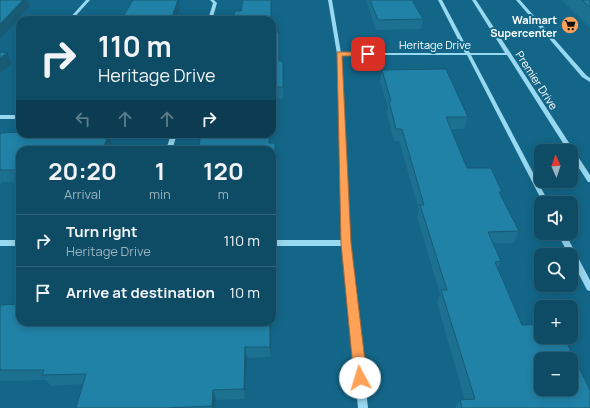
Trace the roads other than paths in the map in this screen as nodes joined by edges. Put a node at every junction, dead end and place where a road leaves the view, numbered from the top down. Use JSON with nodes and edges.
{"nodes":[{"id":1,"x":88,"y":0,"type":"edge"},
{"id":2,"x":212,"y":0,"type":"edge"},
{"id":3,"x":330,"y":0,"type":"edge"},
{"id":4,"x":440,"y":0,"type":"edge"},
{"id":5,"x":474,"y":0,"type":"edge"},
{"id":6,"x":518,"y":0,"type":"edge"},
{"id":7,"x":74,"y":16,"type":"edge"},
{"id":8,"x":211,"y":16,"type":"edge"},
{"id":9,"x":339,"y":54,"type":"junction"},
{"id":10,"x":468,"y":54,"type":"junction"},
{"id":11,"x":508,"y":54,"type":"junction"},
{"id":12,"x":590,"y":80,"type":"edge"},
{"id":13,"x":0,"y":117,"type":"edge"},
{"id":14,"x":16,"y":118,"type":"edge"},
{"id":15,"x":566,"y":144,"type":"edge"},
{"id":16,"x":578,"y":162,"type":"edge"},
{"id":17,"x":590,"y":180,"type":"edge"},
{"id":18,"x":542,"y":196,"type":"edge"},
{"id":19,"x":566,"y":240,"type":"edge"},
{"id":20,"x":0,"y":243,"type":"edge"},
{"id":21,"x":16,"y":243,"type":"edge"},
{"id":22,"x":276,"y":243,"type":"edge"},
{"id":23,"x":346,"y":243,"type":"junction"},
{"id":24,"x":590,"y":288,"type":"edge"},
{"id":25,"x":363,"y":408,"type":"edge"}],
"edges":[{"from":1,"to":7,"type":"street"},
{"from":2,"to":8,"type":"street"},
{"from":3,"to":9,"type":"street"},
{"from":4,"to":10,"type":"street"},
{"from":5,"to":11,"type":"street","name":"Premier Drive"},
{"from":6,"to":12,"type":"street"},
{"from":9,"to":10,"type":"street","name":"Heritage Drive"},
{"from":9,"to":23,"type":"street"},
{"from":10,"to":11,"type":"street","name":"Heritage Drive"},
{"from":10,"to":18,"type":"street"},
{"from":11,"to":15,"type":"street","name":"Premier Drive"},
{"from":13,"to":14,"type":"street"},
{"from":16,"to":17,"type":"street","name":"Premier Drive"},
{"from":19,"to":24,"type":"street"},
{"from":20,"to":21,"type":"street"},
{"from":22,"to":23,"type":"street"},
{"from":23,"to":25,"type":"street"}]}
